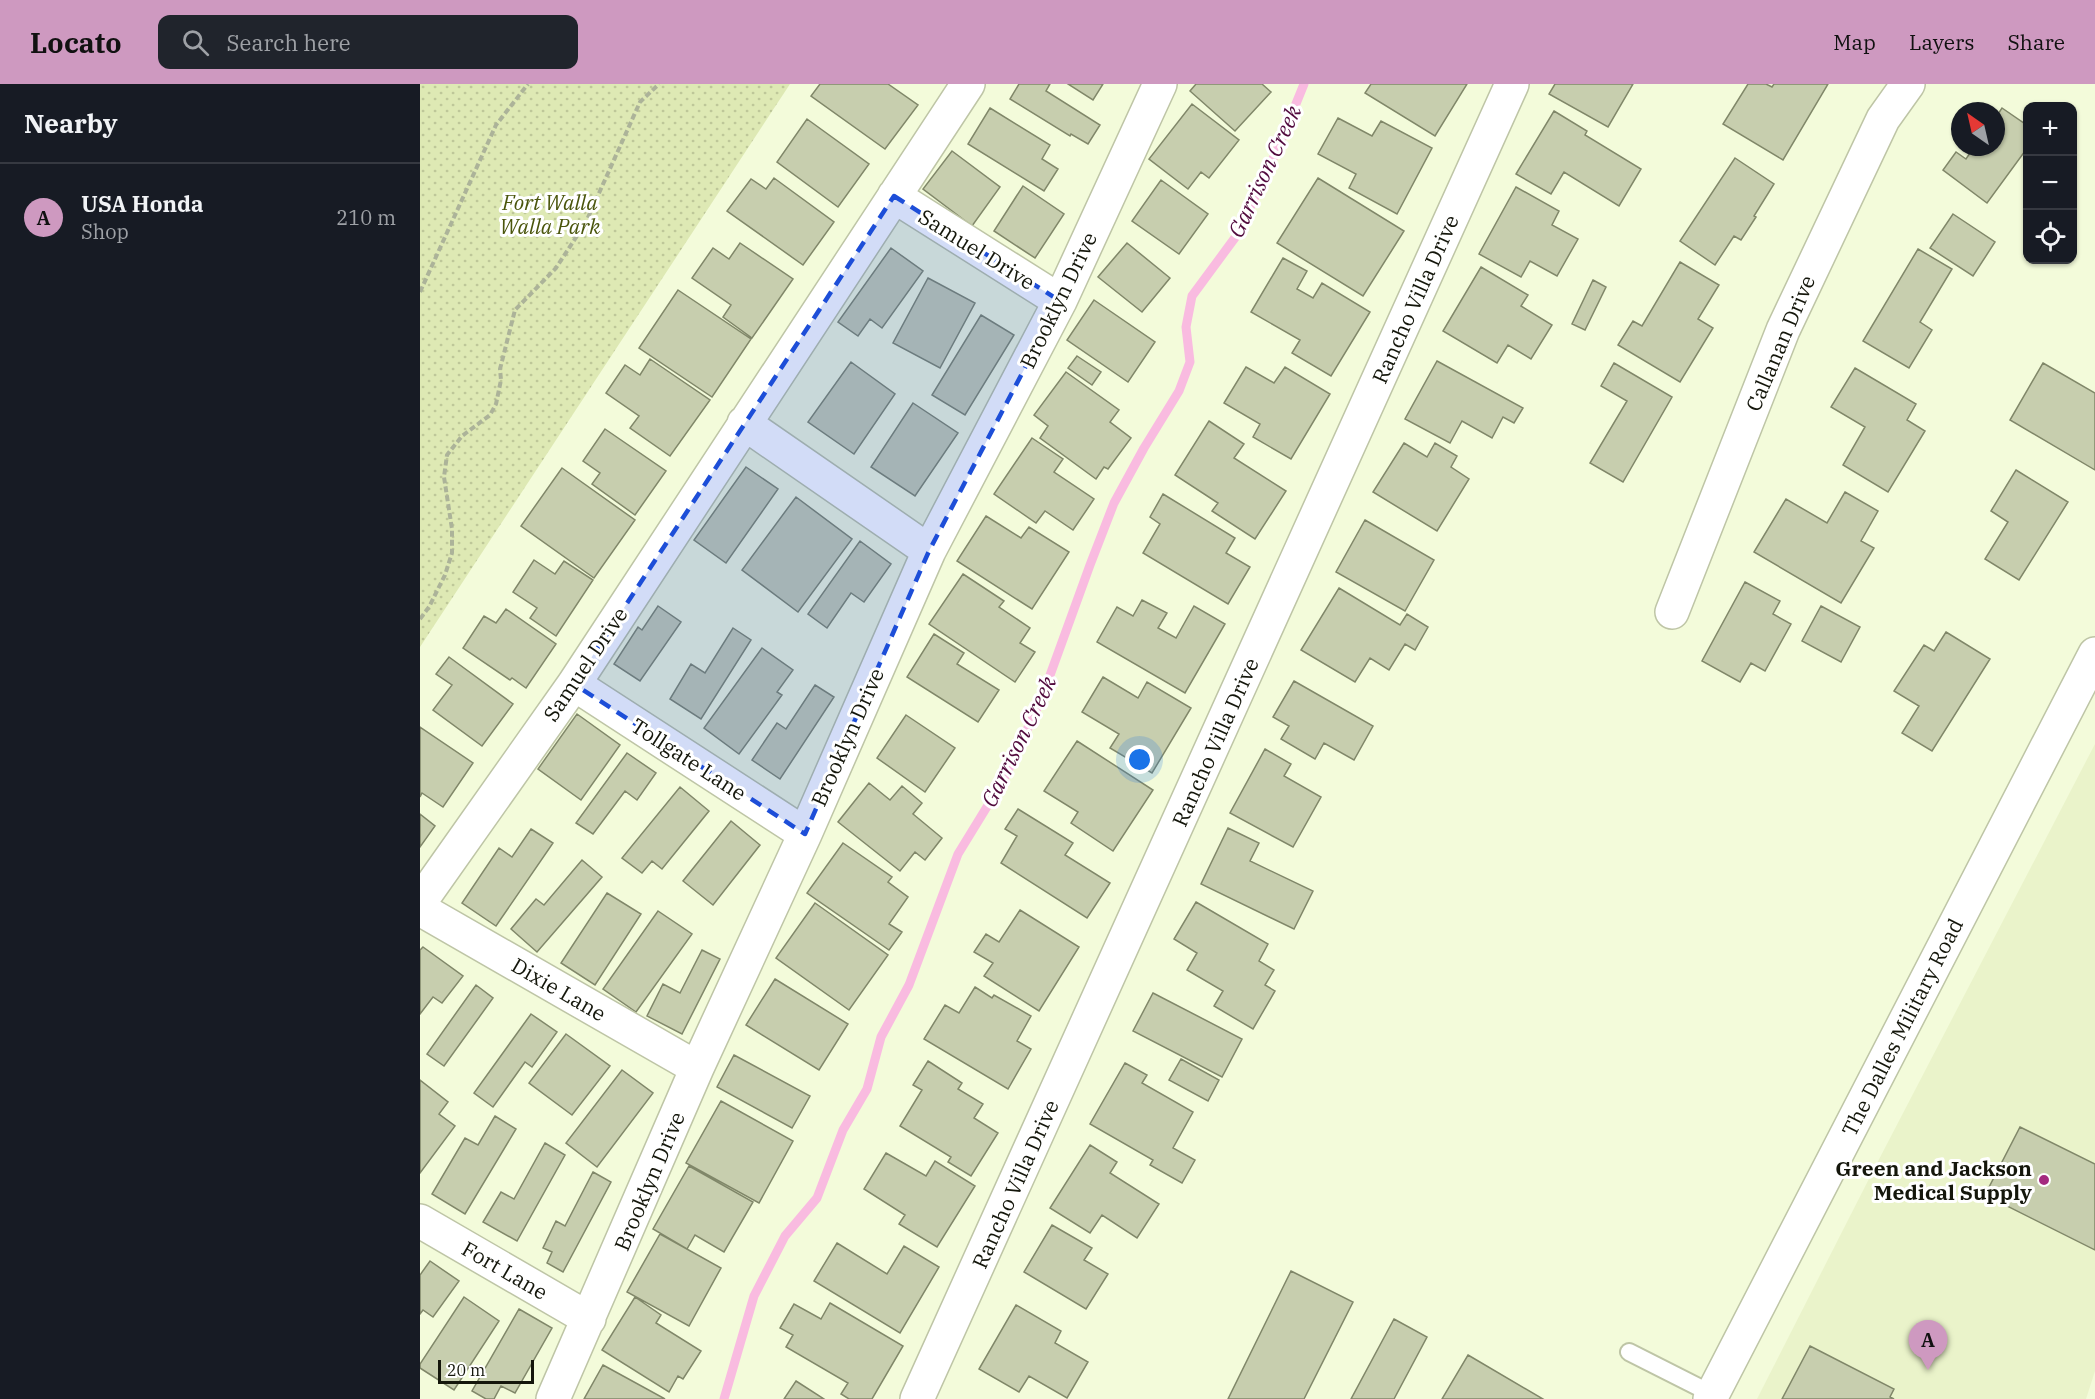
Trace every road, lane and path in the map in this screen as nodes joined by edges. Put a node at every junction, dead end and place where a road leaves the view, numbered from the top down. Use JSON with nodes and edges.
{"nodes":[{"id":1,"x":528,"y":84,"type":"edge"},
{"id":2,"x":659,"y":84,"type":"edge"},
{"id":3,"x":968,"y":84,"type":"edge"},
{"id":4,"x":1160,"y":84,"type":"edge"},
{"id":5,"x":1512,"y":84,"type":"edge"},
{"id":6,"x":1908,"y":84,"type":"edge"},
{"id":7,"x":894,"y":196,"type":"junction"},
{"id":8,"x":420,"y":292,"type":"edge"},
{"id":9,"x":1060,"y":301,"type":"junction"},
{"id":10,"x":744,"y":423,"type":"junction"},
{"id":11,"x":929,"y":551,"type":"junction"},
{"id":12,"x":1672,"y":612,"type":"dead end"},
{"id":13,"x":420,"y":619,"type":"edge"},
{"id":14,"x":2095,"y":654,"type":"edge"},
{"id":15,"x":574,"y":684,"type":"junction"},
{"id":16,"x":805,"y":834,"type":"junction"},
{"id":17,"x":420,"y":902,"type":"edge"},
{"id":18,"x":420,"y":909,"type":"edge"},
{"id":19,"x":697,"y":1068,"type":"junction"},
{"id":20,"x":420,"y":1221,"type":"edge"},
{"id":21,"x":589,"y":1319,"type":"junction"},
{"id":22,"x":1629,"y":1352,"type":"dead end"},
{"id":23,"x":1711,"y":1396,"type":"edge"},
{"id":24,"x":553,"y":1399,"type":"edge"},
{"id":25,"x":917,"y":1399,"type":"edge"}],
"edges":[{"from":1,"to":8,"type":"path"},
{"from":2,"to":13,"type":"path"},
{"from":3,"to":7,"type":"street","name":"Samuel Drive"},
{"from":4,"to":9,"type":"street","name":"Brooklyn Drive"},
{"from":5,"to":25,"type":"street","name":"Rancho Villa Drive"},
{"from":6,"to":12,"type":"street","name":"Callanan Drive"},
{"from":7,"to":9,"type":"street","name":"Samuel Drive"},
{"from":7,"to":10,"type":"street","name":"Samuel Drive"},
{"from":9,"to":11,"type":"street","name":"Brooklyn Drive"},
{"from":10,"to":11,"type":"street"},
{"from":10,"to":15,"type":"street","name":"Samuel Drive"},
{"from":11,"to":16,"type":"street","name":"Brooklyn Drive"},
{"from":14,"to":23,"type":"street","name":"The Dalles Military Road"},
{"from":15,"to":16,"type":"street","name":"Tollgate Lane"},
{"from":15,"to":17,"type":"street","name":"Samuel Drive"},
{"from":16,"to":19,"type":"street","name":"Brooklyn Drive"},
{"from":18,"to":19,"type":"street","name":"Dixie Lane"},
{"from":19,"to":21,"type":"street","name":"Brooklyn Drive"},
{"from":20,"to":21,"type":"street","name":"Fort Lane"},
{"from":21,"to":24,"type":"street","name":"Brooklyn Drive"},
{"from":22,"to":23,"type":"lane"}]}
